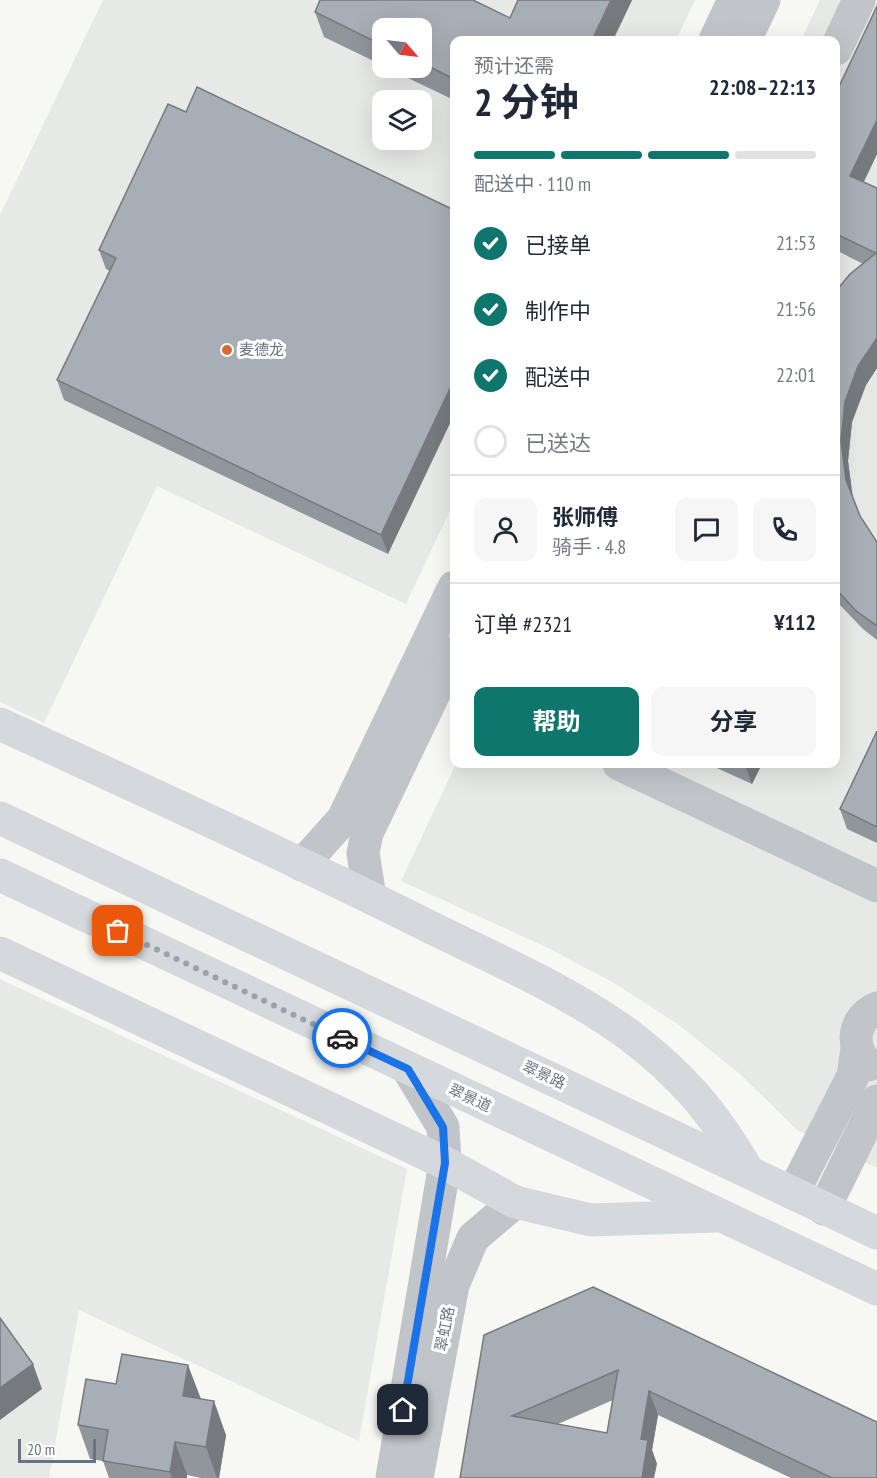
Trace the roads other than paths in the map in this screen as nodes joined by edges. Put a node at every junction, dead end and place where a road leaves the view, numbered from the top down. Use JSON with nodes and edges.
{"nodes":[{"id":1,"x":734,"y":0,"type":"edge"},
{"id":2,"x":764,"y":0,"type":"edge"},
{"id":3,"x":859,"y":0,"type":"edge"},
{"id":4,"x":717,"y":36,"type":"edge"},
{"id":5,"x":747,"y":36,"type":"edge"},
{"id":6,"x":840,"y":40,"type":"edge"},
{"id":7,"x":450,"y":595,"type":"edge"},
{"id":8,"x":450,"y":660,"type":"edge"},
{"id":9,"x":0,"y":724,"type":"edge"},
{"id":10,"x":627,"y":768,"type":"edge"},
{"id":11,"x":0,"y":818,"type":"edge"},
{"id":12,"x":302,"y":865,"type":"junction"},
{"id":13,"x":0,"y":875,"type":"edge"},
{"id":14,"x":877,"y":886,"type":"edge"},
{"id":15,"x":370,"y":897,"type":"junction"},
{"id":16,"x":0,"y":953,"type":"edge"},
{"id":17,"x":877,"y":1008,"type":"edge"},
{"id":18,"x":867,"y":1059,"type":"edge"},
{"id":19,"x":408,"y":1069,"type":"junction"},
{"id":20,"x":877,"y":1101,"type":"edge"},
{"id":21,"x":445,"y":1163,"type":"junction"},
{"id":22,"x":748,"y":1171,"type":"junction"},
{"id":23,"x":793,"y":1193,"type":"junction"},
{"id":24,"x":515,"y":1202,"type":"junction"},
{"id":25,"x":824,"y":1209,"type":"junction"},
{"id":26,"x":721,"y":1216,"type":"junction"},
{"id":27,"x":877,"y":1233,"type":"edge"},
{"id":28,"x":877,"y":1289,"type":"edge"},
{"id":29,"x":392,"y":1478,"type":"edge"},
{"id":30,"x":417,"y":1478,"type":"edge"}],
"edges":[{"from":1,"to":4,"type":"street"},
{"from":2,"to":5,"type":"street"},
{"from":3,"to":6,"type":"street"},
{"from":7,"to":12,"type":"street"},
{"from":8,"to":15,"type":"street"},
{"from":9,"to":12,"type":"main road"},
{"from":10,"to":14,"type":"street"},
{"from":11,"to":22,"type":"main road","name":"翠景路"},
{"from":12,"to":15,"type":"main road"},
{"from":13,"to":19,"type":"main road","name":"翠景道"},
{"from":15,"to":22,"type":"main road"},
{"from":16,"to":21,"type":"main road"},
{"from":17,"to":18,"type":"street"},
{"from":18,"to":23,"type":"street"},
{"from":19,"to":21,"type":"street","name":"翠虹路"},
{"from":19,"to":26,"type":"main road","name":"翠景道"},
{"from":20,"to":25,"type":"street"},
{"from":21,"to":24,"type":"main road"},
{"from":21,"to":29,"type":"street","name":"翠虹路"},
{"from":22,"to":23,"type":"main road","name":"翠景路"},
{"from":23,"to":25,"type":"main road","name":"翠景路"},
{"from":24,"to":26,"type":"main road"},
{"from":24,"to":30,"type":"street","name":"翠虹路"},
{"from":25,"to":27,"type":"main road","name":"翠景路"},
{"from":26,"to":28,"type":"main road","name":"翠景道"}]}
